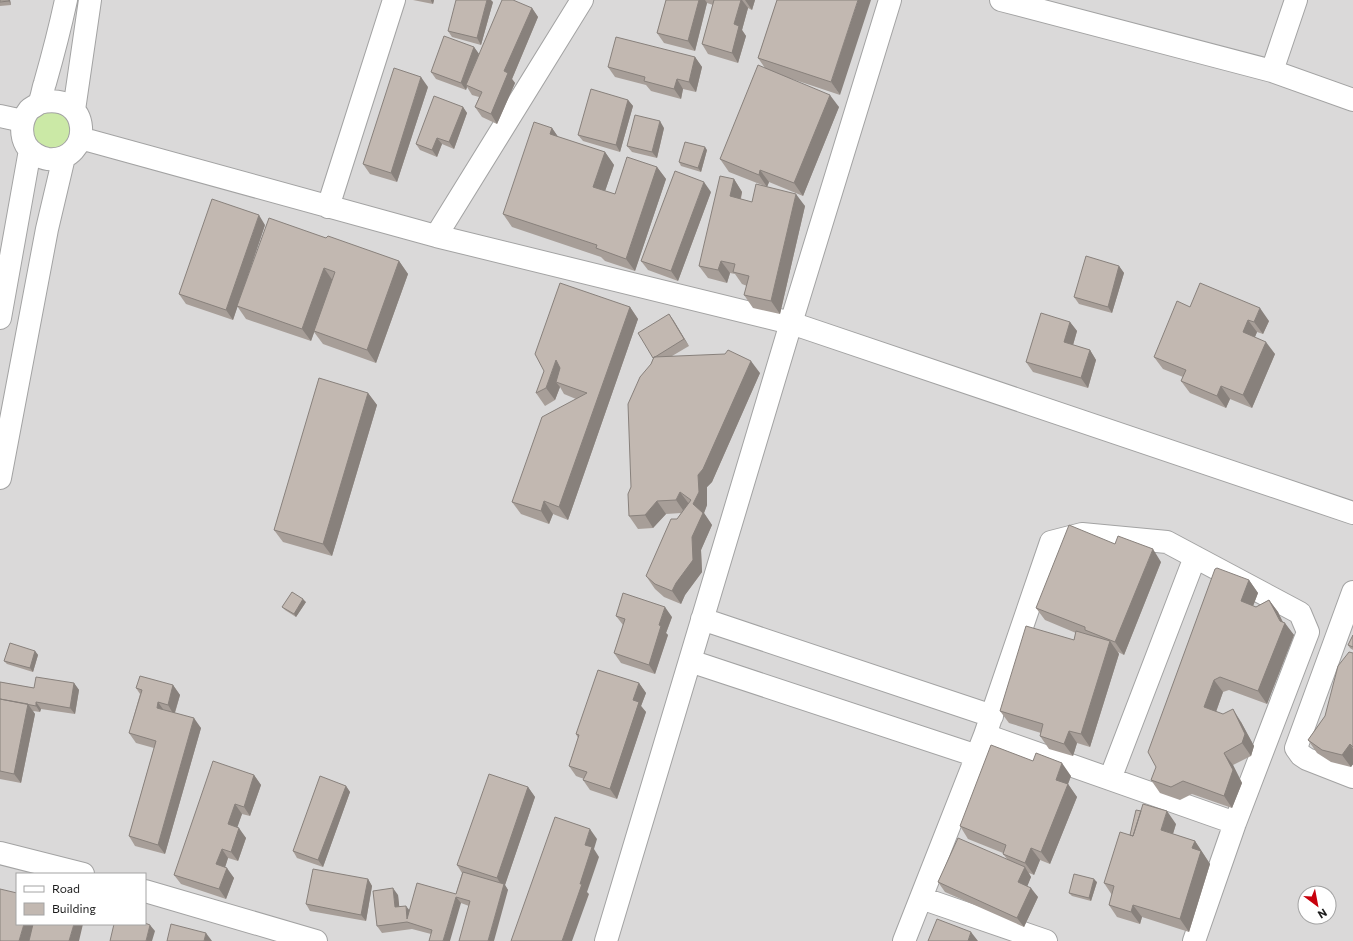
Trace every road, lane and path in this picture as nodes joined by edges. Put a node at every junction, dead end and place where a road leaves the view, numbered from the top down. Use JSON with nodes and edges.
{"nodes":[{"id":1,"x":66,"y":0,"type":"edge"},
{"id":2,"x":90,"y":0,"type":"edge"},
{"id":3,"x":394,"y":0,"type":"edge"},
{"id":4,"x":582,"y":0,"type":"edge"},
{"id":5,"x":890,"y":0,"type":"edge"},
{"id":6,"x":1001,"y":0,"type":"edge"},
{"id":7,"x":1296,"y":0,"type":"edge"},
{"id":8,"x":1272,"y":71,"type":"junction"},
{"id":9,"x":1353,"y":100,"type":"edge"},
{"id":10,"x":39,"y":103,"type":"junction"},
{"id":11,"x":74,"y":110,"type":"junction"},
{"id":12,"x":0,"y":116,"type":"edge"},
{"id":13,"x":23,"y":121,"type":"junction"},
{"id":14,"x":80,"y":138,"type":"junction"},
{"id":15,"x":30,"y":150,"type":"junction"},
{"id":16,"x":64,"y":157,"type":"junction"},
{"id":17,"x":328,"y":207,"type":"junction"},
{"id":18,"x":436,"y":236,"type":"junction"},
{"id":19,"x":0,"y":318,"type":"edge"},
{"id":20,"x":791,"y":323,"type":"junction"},
{"id":21,"x":0,"y":478,"type":"edge"},
{"id":22,"x":1353,"y":513,"type":"edge"},
{"id":23,"x":1195,"y":557,"type":"junction"},
{"id":24,"x":1353,"y":592,"type":"edge"},
{"id":25,"x":702,"y":620,"type":"junction"},
{"id":26,"x":1332,"y":650,"type":"junction"},
{"id":27,"x":1353,"y":658,"type":"edge"},
{"id":28,"x":690,"y":661,"type":"junction"},
{"id":29,"x":989,"y":725,"type":"junction"},
{"id":30,"x":977,"y":756,"type":"junction"},
{"id":31,"x":1353,"y":777,"type":"edge"},
{"id":32,"x":1110,"y":779,"type":"junction"},
{"id":33,"x":1235,"y":823,"type":"junction"},
{"id":34,"x":0,"y":853,"type":"edge"},
{"id":35,"x":79,"y":873,"type":"edge"},
{"id":36,"x":146,"y":892,"type":"edge"},
{"id":37,"x":921,"y":898,"type":"junction"},
{"id":38,"x":316,"y":941,"type":"edge"},
{"id":39,"x":606,"y":941,"type":"edge"},
{"id":40,"x":904,"y":941,"type":"edge"},
{"id":41,"x":1046,"y":941,"type":"edge"},
{"id":42,"x":1194,"y":941,"type":"edge"}],
"edges":[{"from":1,"to":10,"type":"street"},
{"from":2,"to":11,"type":"street"},
{"from":3,"to":17,"type":"street"},
{"from":4,"to":18,"type":"street"},
{"from":5,"to":20,"type":"street"},
{"from":6,"to":8,"type":"street"},
{"from":7,"to":8,"type":"street"},
{"from":8,"to":9,"type":"street"},
{"from":10,"to":11,"type":"street"},
{"from":10,"to":13,"type":"street"},
{"from":11,"to":14,"type":"street"},
{"from":12,"to":13,"type":"street"},
{"from":13,"to":15,"type":"street"},
{"from":14,"to":16,"type":"street"},
{"from":14,"to":17,"type":"street"},
{"from":15,"to":16,"type":"street"},
{"from":15,"to":19,"type":"street"},
{"from":16,"to":21,"type":"street"},
{"from":17,"to":18,"type":"street"},
{"from":18,"to":20,"type":"street"},
{"from":20,"to":22,"type":"street"},
{"from":20,"to":25,"type":"street"},
{"from":23,"to":29,"type":"street"},
{"from":23,"to":32,"type":"street"},
{"from":23,"to":33,"type":"street"},
{"from":24,"to":26,"type":"street"},
{"from":25,"to":28,"type":"street"},
{"from":25,"to":29,"type":"street"},
{"from":26,"to":27,"type":"street"},
{"from":26,"to":31,"type":"street"},
{"from":28,"to":30,"type":"street"},
{"from":28,"to":39,"type":"street"},
{"from":29,"to":30,"type":"street"},
{"from":29,"to":32,"type":"street"},
{"from":30,"to":37,"type":"street"},
{"from":32,"to":33,"type":"street"},
{"from":33,"to":42,"type":"street"},
{"from":34,"to":35,"type":"street"},
{"from":36,"to":38,"type":"street"},
{"from":37,"to":40,"type":"street"},
{"from":37,"to":41,"type":"street"}]}
